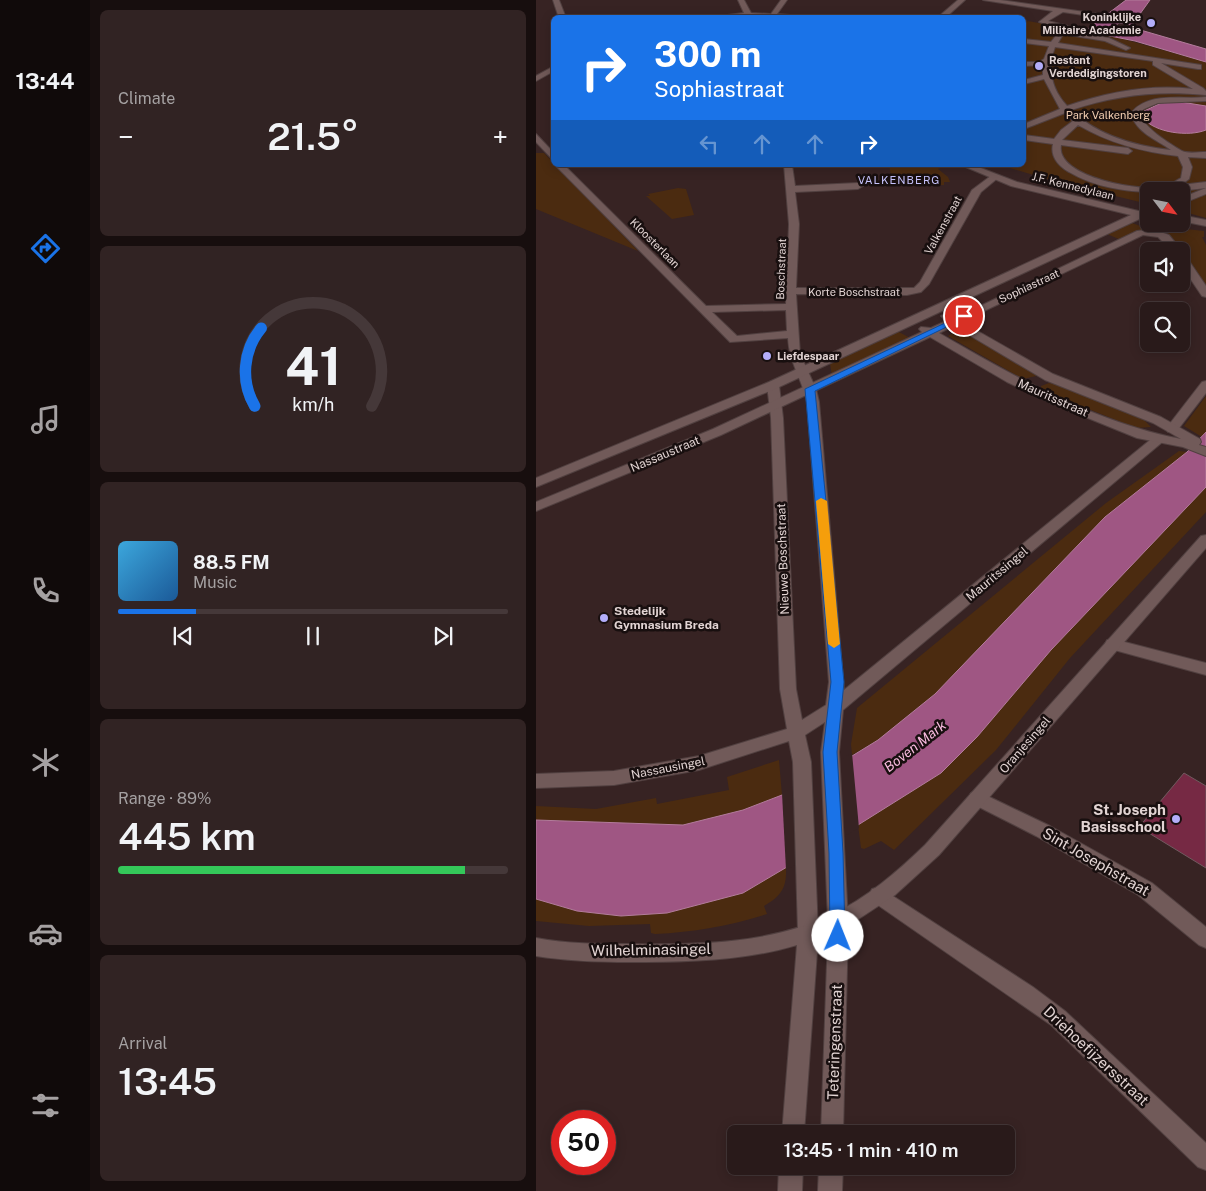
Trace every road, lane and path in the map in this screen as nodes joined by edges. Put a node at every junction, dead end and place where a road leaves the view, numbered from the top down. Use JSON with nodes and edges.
{"nodes":[{"id":1,"x":556,"y":0,"type":"edge"},
{"id":2,"x":741,"y":0,"type":"edge"},
{"id":3,"x":784,"y":0,"type":"edge"},
{"id":4,"x":962,"y":0,"type":"edge"},
{"id":5,"x":986,"y":0,"type":"edge"},
{"id":6,"x":1034,"y":0,"type":"edge"},
{"id":7,"x":720,"y":8,"type":"dead end"},
{"id":8,"x":744,"y":9,"type":"junction"},
{"id":9,"x":1063,"y":10,"type":"junction"},
{"id":10,"x":563,"y":15,"type":"edge"},
{"id":11,"x":750,"y":15,"type":"edge"},
{"id":12,"x":773,"y":15,"type":"edge"},
{"id":13,"x":944,"y":15,"type":"edge"},
{"id":14,"x":1091,"y":25,"type":"junction"},
{"id":15,"x":1064,"y":29,"type":"junction"},
{"id":16,"x":1107,"y":40,"type":"junction"},
{"id":17,"x":1026,"y":41,"type":"edge"},
{"id":18,"x":1054,"y":44,"type":"junction"},
{"id":19,"x":1135,"y":46,"type":"dead end"},
{"id":20,"x":1148,"y":54,"type":"junction"},
{"id":21,"x":1048,"y":60,"type":"junction"},
{"id":22,"x":1026,"y":63,"type":"edge"},
{"id":23,"x":1026,"y":64,"type":"edge"},
{"id":24,"x":551,"y":67,"type":"edge"},
{"id":25,"x":551,"y":68,"type":"edge"},
{"id":26,"x":1203,"y":69,"type":"edge"},
{"id":27,"x":1046,"y":73,"type":"junction"},
{"id":28,"x":536,"y":74,"type":"edge"},
{"id":29,"x":536,"y":78,"type":"edge"},
{"id":30,"x":1026,"y":81,"type":"edge"},
{"id":31,"x":1206,"y":99,"type":"edge"},
{"id":32,"x":1065,"y":109,"type":"junction"},
{"id":33,"x":1078,"y":121,"type":"junction"},
{"id":34,"x":1026,"y":126,"type":"edge"},
{"id":35,"x":536,"y":137,"type":"edge"},
{"id":36,"x":1026,"y":138,"type":"edge"},
{"id":37,"x":1057,"y":143,"type":"junction"},
{"id":38,"x":545,"y":149,"type":"edge"},
{"id":39,"x":1160,"y":151,"type":"junction"},
{"id":40,"x":1182,"y":154,"type":"junction"},
{"id":41,"x":1206,"y":155,"type":"edge"},
{"id":42,"x":561,"y":167,"type":"edge"},
{"id":43,"x":788,"y":167,"type":"edge"},
{"id":44,"x":972,"y":167,"type":"edge"},
{"id":45,"x":985,"y":167,"type":"edge"},
{"id":46,"x":999,"y":175,"type":"junction"},
{"id":47,"x":1183,"y":182,"type":"edge"},
{"id":48,"x":1206,"y":185,"type":"edge"},
{"id":49,"x":858,"y":186,"type":"dead end"},
{"id":50,"x":1190,"y":187,"type":"edge"},
{"id":51,"x":792,"y":189,"type":"junction"},
{"id":52,"x":1140,"y":189,"type":"edge"},
{"id":53,"x":1206,"y":191,"type":"edge"},
{"id":54,"x":1190,"y":197,"type":"edge"},
{"id":55,"x":1140,"y":213,"type":"edge"},
{"id":56,"x":1140,"y":216,"type":"edge"},
{"id":57,"x":1190,"y":220,"type":"edge"},
{"id":58,"x":1190,"y":223,"type":"edge"},
{"id":59,"x":1203,"y":224,"type":"edge"},
{"id":60,"x":1170,"y":242,"type":"edge"},
{"id":61,"x":1190,"y":270,"type":"edge"},
{"id":62,"x":917,"y":290,"type":"joint"},
{"id":63,"x":791,"y":291,"type":"junction"},
{"id":64,"x":1206,"y":294,"type":"edge"},
{"id":65,"x":792,"y":307,"type":"junction"},
{"id":66,"x":703,"y":309,"type":"junction"},
{"id":67,"x":936,"y":310,"type":"junction"},
{"id":68,"x":955,"y":321,"type":"junction"},
{"id":69,"x":910,"y":323,"type":"junction"},
{"id":70,"x":932,"y":332,"type":"junction"},
{"id":71,"x":793,"y":334,"type":"junction"},
{"id":72,"x":803,"y":372,"type":"junction"},
{"id":73,"x":1049,"y":377,"type":"junction"},
{"id":74,"x":788,"y":379,"type":"joint"},
{"id":75,"x":773,"y":385,"type":"junction"},
{"id":76,"x":1206,"y":386,"type":"edge"},
{"id":77,"x":1028,"y":388,"type":"junction"},
{"id":78,"x":810,"y":389,"type":"junction"},
{"id":79,"x":793,"y":397,"type":"joint"},
{"id":80,"x":776,"y":405,"type":"junction"},
{"id":81,"x":1172,"y":429,"type":"junction"},
{"id":82,"x":1160,"y":439,"type":"junction"},
{"id":83,"x":1188,"y":442,"type":"junction"},
{"id":84,"x":1206,"y":446,"type":"edge"},
{"id":85,"x":1206,"y":452,"type":"edge"},
{"id":86,"x":536,"y":483,"type":"edge"},
{"id":87,"x":536,"y":507,"type":"edge"},
{"id":88,"x":1206,"y":539,"type":"edge"},
{"id":89,"x":1113,"y":644,"type":"junction"},
{"id":90,"x":1206,"y":669,"type":"edge"},
{"id":91,"x":834,"y":708,"type":"junction"},
{"id":92,"x":796,"y":733,"type":"junction"},
{"id":93,"x":536,"y":781,"type":"edge"},
{"id":94,"x":977,"y":798,"type":"junction"},
{"id":95,"x":879,"y":895,"type":"junction"},
{"id":96,"x":823,"y":927,"type":"junction"},
{"id":97,"x":1206,"y":939,"type":"edge"},
{"id":98,"x":536,"y":947,"type":"edge"},
{"id":99,"x":794,"y":1125,"type":"edge"},
{"id":100,"x":832,"y":1125,"type":"edge"},
{"id":101,"x":1206,"y":1159,"type":"edge"},
{"id":102,"x":791,"y":1175,"type":"edge"},
{"id":103,"x":831,"y":1175,"type":"edge"},
{"id":104,"x":790,"y":1191,"type":"edge"},
{"id":105,"x":830,"y":1191,"type":"edge"}],
"edges":[{"from":1,"to":10,"type":"street"},
{"from":2,"to":8,"type":"street"},
{"from":3,"to":12,"type":"street"},
{"from":4,"to":13,"type":"street"},
{"from":5,"to":9,"type":"street"},
{"from":6,"to":9,"type":"street"},
{"from":7,"to":8,"type":"street"},
{"from":8,"to":11,"type":"street"},
{"from":9,"to":14,"type":"street"},
{"from":9,"to":15,"type":"street"},
{"from":14,"to":15,"type":"street"},
{"from":14,"to":16,"type":"street"},
{"from":15,"to":18,"type":"street"},
{"from":16,"to":19,"type":"street"},
{"from":16,"to":20,"type":"street"},
{"from":17,"to":18,"type":"street"},
{"from":18,"to":20,"type":"street"},
{"from":18,"to":21,"type":"street"},
{"from":20,"to":26,"type":"street"},
{"from":20,"to":32,"type":"street"},
{"from":21,"to":22,"type":"street"},
{"from":21,"to":27,"type":"street"},
{"from":23,"to":27,"type":"street"},
{"from":24,"to":28,"type":"street"},
{"from":25,"to":29,"type":"street"},
{"from":27,"to":30,"type":"street"},
{"from":27,"to":32,"type":"street"},
{"from":31,"to":40,"type":"street"},
{"from":32,"to":33,"type":"street"},
{"from":32,"to":34,"type":"street"},
{"from":33,"to":37,"type":"street"},
{"from":33,"to":39,"type":"street"},
{"from":35,"to":38,"type":"street"},
{"from":36,"to":37,"type":"street"},
{"from":37,"to":39,"type":"street"},
{"from":37,"to":52,"type":"street"},
{"from":39,"to":40,"type":"street"},
{"from":40,"to":41,"type":"street"},
{"from":40,"to":47,"type":"street"},
{"from":42,"to":66,"type":"street","name":"Kloosterlaan"},
{"from":43,"to":51,"type":"street","name":"Boschstraat"},
{"from":44,"to":46,"type":"street","name":"J.F. Kennedylaan"},
{"from":45,"to":46,"type":"street","name":"J.F. Kennedylaan"},
{"from":46,"to":55,"type":"street","name":"J.F. Kennedylaan"},
{"from":46,"to":62,"type":"street","name":"Valkenstraat"},
{"from":48,"to":50,"type":"street"},
{"from":49,"to":51,"type":"street"},
{"from":51,"to":63,"type":"street","name":"Boschstraat"},
{"from":53,"to":54,"type":"street"},
{"from":56,"to":67,"type":"street","name":"Sophiastraat"},
{"from":57,"to":59,"type":"street"},
{"from":58,"to":59,"type":"street"},
{"from":60,"to":68,"type":"street","name":"Sophiastraat"},
{"from":61,"to":64,"type":"street"},
{"from":62,"to":63,"type":"street","name":"Korte Boschstraat"},
{"from":63,"to":65,"type":"street","name":"Boschstraat"},
{"from":65,"to":66,"type":"street"},
{"from":65,"to":71,"type":"street","name":"Boschstraat"},
{"from":66,"to":71,"type":"street","name":"Kloosterlaan"},
{"from":67,"to":68,"type":"street","name":"Mauritsstraat"},
{"from":67,"to":69,"type":"street","name":"Sophiastraat"},
{"from":68,"to":70,"type":"street","name":"Sophiastraat"},
{"from":68,"to":73,"type":"street","name":"Mauritsstraat"},
{"from":69,"to":70,"type":"street","name":"Mauritsstraat"},
{"from":69,"to":72,"type":"street","name":"Sophiastraat"},
{"from":70,"to":77,"type":"street","name":"Mauritsstraat"},
{"from":70,"to":78,"type":"street","name":"Sophiastraat"},
{"from":71,"to":72,"type":"street","name":"Boschstraat"},
{"from":72,"to":74,"type":"street","name":"Sophiastraat"},
{"from":72,"to":78,"type":"street"},
{"from":73,"to":77,"type":"street"},
{"from":73,"to":81,"type":"street","name":"Mauritsstraat"},
{"from":74,"to":75,"type":"street","name":"Nassaustraat"},
{"from":75,"to":80,"type":"street","name":"Nieuwe Boschstraat"},
{"from":75,"to":86,"type":"street","name":"Nassaustraat"},
{"from":76,"to":81,"type":"street","name":"Mauritssingel"},
{"from":77,"to":82,"type":"street","name":"Mauritsstraat"},
{"from":78,"to":79,"type":"street","name":"Sophiastraat"},
{"from":78,"to":91,"type":"street"},
{"from":79,"to":80,"type":"street","name":"Nassaustraat"},
{"from":80,"to":87,"type":"street","name":"Nassaustraat"},
{"from":80,"to":92,"type":"street","name":"Nieuwe Boschstraat"},
{"from":81,"to":82,"type":"street","name":"Mauritssingel"},
{"from":81,"to":83,"type":"street","name":"Mauritsstraat"},
{"from":82,"to":83,"type":"street","name":"Mauritsstraat"},
{"from":82,"to":91,"type":"street","name":"Mauritssingel"},
{"from":83,"to":84,"type":"street","name":"Mauritsstraat"},
{"from":83,"to":85,"type":"street","name":"Mauritsstraat"},
{"from":88,"to":89,"type":"street","name":"Oranjesingel"},
{"from":89,"to":90,"type":"street"},
{"from":89,"to":94,"type":"street","name":"Oranjesingel"},
{"from":91,"to":92,"type":"street"},
{"from":91,"to":96,"type":"street"},
{"from":92,"to":93,"type":"street","name":"Nassausingel"},
{"from":92,"to":96,"type":"street","name":"Nieuwe Boschstraat"},
{"from":94,"to":95,"type":"street","name":"Oranjesingel"},
{"from":94,"to":97,"type":"street","name":"Sint Josephstraat"},
{"from":95,"to":96,"type":"street","name":"Oranjesingel"},
{"from":95,"to":101,"type":"street","name":"Driehoefijzersstraat"},
{"from":96,"to":98,"type":"street","name":"Wilhelminasingel"},
{"from":96,"to":99,"type":"street"},
{"from":96,"to":100,"type":"street","name":"Teteringenstraat"},
{"from":102,"to":104,"type":"street"},
{"from":103,"to":105,"type":"street"}]}
